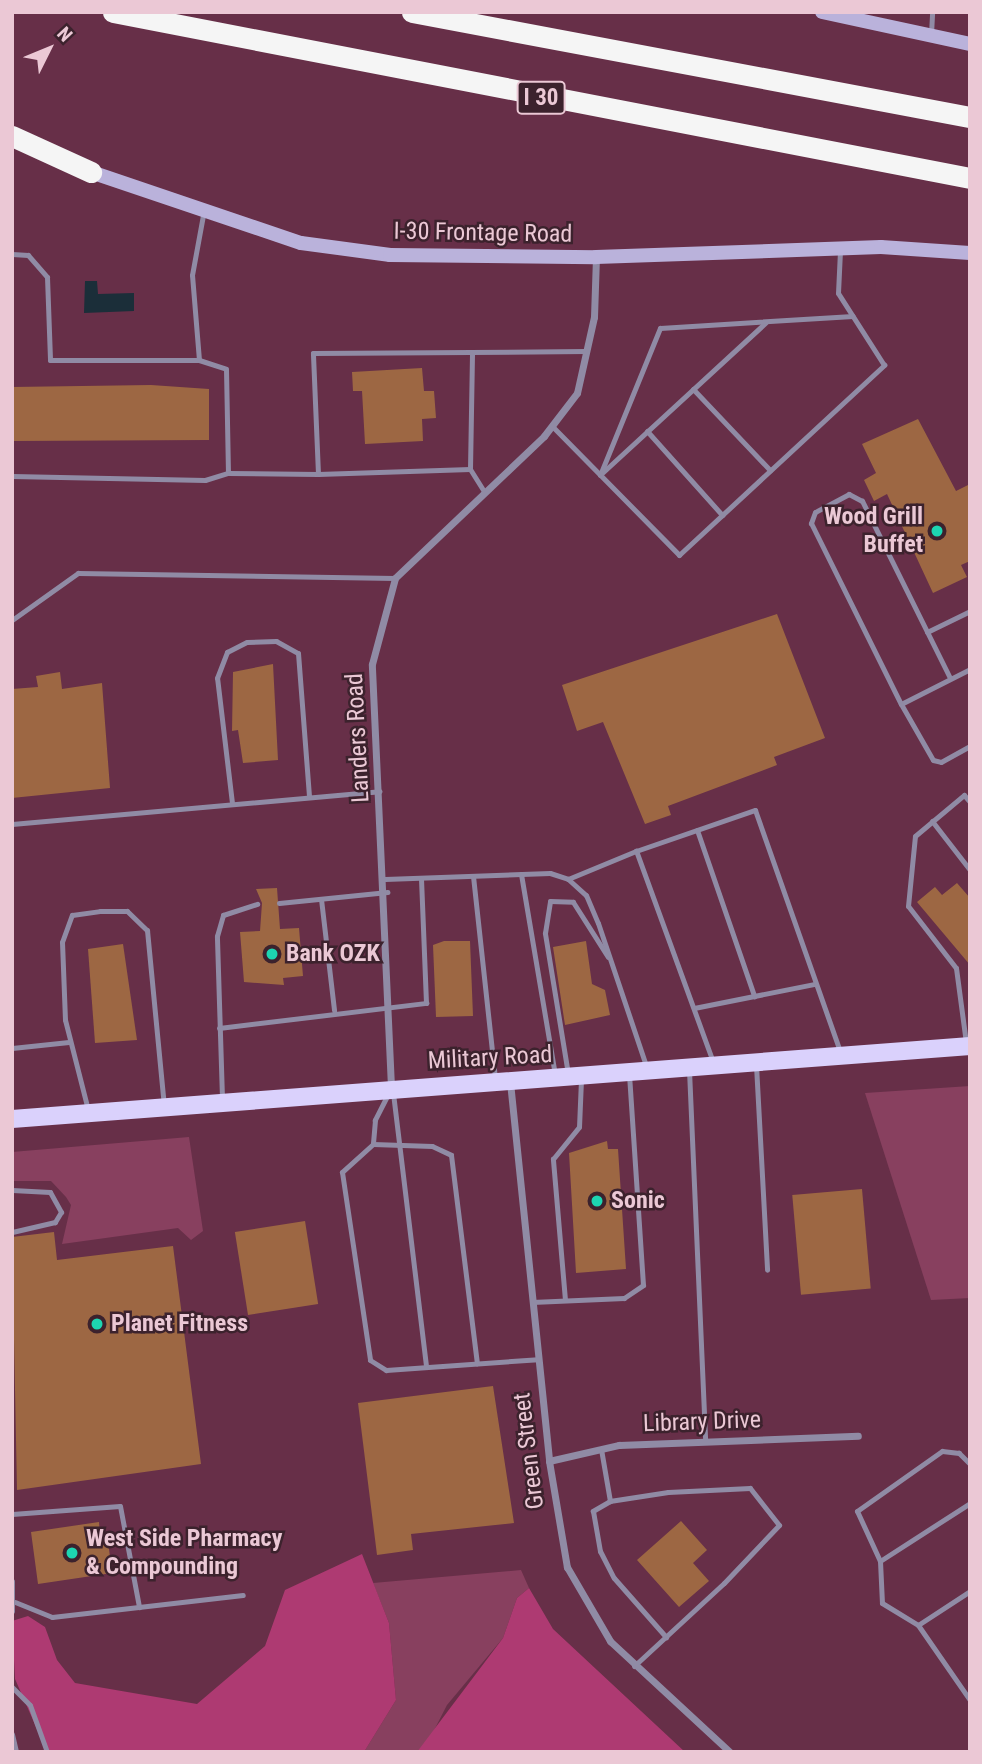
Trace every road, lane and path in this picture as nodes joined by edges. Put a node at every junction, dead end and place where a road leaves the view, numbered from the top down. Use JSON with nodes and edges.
{"nodes":[{"id":1,"x":113,"y":12,"type":"edge"},
{"id":2,"x":412,"y":12,"type":"edge"},
{"id":3,"x":822,"y":12,"type":"edge"},
{"id":4,"x":932,"y":12,"type":"edge"},
{"id":5,"x":827,"y":13,"type":"edge"},
{"id":6,"x":931,"y":36,"type":"junction"},
{"id":7,"x":970,"y":44,"type":"edge"},
{"id":8,"x":970,"y":117,"type":"edge"},
{"id":9,"x":12,"y":136,"type":"edge"},
{"id":10,"x":12,"y":143,"type":"edge"},
{"id":11,"x":91,"y":172,"type":"junction"},
{"id":12,"x":970,"y":178,"type":"edge"},
{"id":13,"x":203,"y":215,"type":"junction"},
{"id":14,"x":840,"y":248,"type":"junction"},
{"id":15,"x":970,"y":253,"type":"edge"},
{"id":16,"x":12,"y":254,"type":"edge"},
{"id":17,"x":596,"y":257,"type":"junction"},
{"id":18,"x":853,"y":317,"type":"junction"},
{"id":19,"x":766,"y":322,"type":"junction"},
{"id":20,"x":586,"y":351,"type":"junction"},
{"id":21,"x":472,"y":352,"type":"junction"},
{"id":22,"x":199,"y":360,"type":"junction"},
{"id":23,"x":693,"y":389,"type":"junction"},
{"id":24,"x":552,"y":426,"type":"junction"},
{"id":25,"x":647,"y":431,"type":"junction"},
{"id":26,"x":470,"y":469,"type":"junction"},
{"id":27,"x":771,"y":470,"type":"junction"},
{"id":28,"x":228,"y":473,"type":"junction"},
{"id":29,"x":318,"y":474,"type":"junction"},
{"id":30,"x":600,"y":475,"type":"junction"},
{"id":31,"x":12,"y":476,"type":"edge"},
{"id":32,"x":484,"y":491,"type":"junction"},
{"id":33,"x":722,"y":515,"type":"junction"},
{"id":34,"x":394,"y":578,"type":"junction"},
{"id":35,"x":970,"y":611,"type":"edge"},
{"id":36,"x":12,"y":620,"type":"edge"},
{"id":37,"x":927,"y":632,"type":"junction"},
{"id":38,"x":970,"y":668,"type":"edge"},
{"id":39,"x":950,"y":678,"type":"junction"},
{"id":40,"x":901,"y":704,"type":"junction"},
{"id":41,"x":970,"y":746,"type":"edge"},
{"id":42,"x":380,"y":791,"type":"junction"},
{"id":43,"x":309,"y":796,"type":"junction"},
{"id":44,"x":970,"y":802,"type":"edge"},
{"id":45,"x":232,"y":803,"type":"junction"},
{"id":46,"x":932,"y":821,"type":"junction"},
{"id":47,"x":12,"y":824,"type":"edge"},
{"id":48,"x":697,"y":830,"type":"junction"},
{"id":49,"x":636,"y":851,"type":"junction"},
{"id":50,"x":970,"y":870,"type":"edge"},
{"id":51,"x":520,"y":874,"type":"junction"},
{"id":52,"x":473,"y":876,"type":"junction"},
{"id":53,"x":421,"y":878,"type":"junction"},
{"id":54,"x":385,"y":879,"type":"junction"},
{"id":55,"x":568,"y":879,"type":"junction"},
{"id":56,"x":387,"y":892,"type":"junction"},
{"id":57,"x":321,"y":899,"type":"junction"},
{"id":58,"x":279,"y":903,"type":"dead end"},
{"id":59,"x":257,"y":904,"type":"dead end"},
{"id":60,"x":610,"y":959,"type":"junction"},
{"id":61,"x":814,"y":984,"type":"junction"},
{"id":62,"x":754,"y":996,"type":"junction"},
{"id":63,"x":387,"y":1004,"type":"junction"},
{"id":64,"x":694,"y":1007,"type":"junction"},
{"id":65,"x":334,"y":1010,"type":"junction"},
{"id":66,"x":219,"y":1028,"type":"junction"},
{"id":67,"x":69,"y":1042,"type":"junction"},
{"id":68,"x":969,"y":1046,"type":"edge"},
{"id":69,"x":12,"y":1048,"type":"edge"},
{"id":70,"x":842,"y":1055,"type":"junction"},
{"id":71,"x":756,"y":1062,"type":"junction"},
{"id":72,"x":714,"y":1065,"type":"junction"},
{"id":73,"x":689,"y":1067,"type":"junction"},
{"id":74,"x":649,"y":1075,"type":"junction"},
{"id":75,"x":629,"y":1076,"type":"junction"},
{"id":76,"x":568,"y":1079,"type":"junction"},
{"id":77,"x":502,"y":1082,"type":"junction"},
{"id":78,"x":391,"y":1087,"type":"junction"},
{"id":79,"x":222,"y":1101,"type":"junction"},
{"id":80,"x":164,"y":1105,"type":"junction"},
{"id":81,"x":88,"y":1111,"type":"junction"},
{"id":82,"x":12,"y":1119,"type":"edge"},
{"id":83,"x":373,"y":1144,"type":"junction"},
{"id":84,"x":402,"y":1145,"type":"junction"},
{"id":85,"x":12,"y":1190,"type":"edge"},
{"id":86,"x":12,"y":1232,"type":"edge"},
{"id":87,"x":767,"y":1270,"type":"dead end"},
{"id":88,"x":565,"y":1300,"type":"junction"},
{"id":89,"x":532,"y":1302,"type":"junction"},
{"id":90,"x":538,"y":1359,"type":"junction"},
{"id":91,"x":477,"y":1363,"type":"junction"},
{"id":92,"x":426,"y":1367,"type":"junction"},
{"id":93,"x":859,"y":1436,"type":"dead end"},
{"id":94,"x":705,"y":1442,"type":"junction"},
{"id":95,"x":601,"y":1449,"type":"junction"},
{"id":96,"x":548,"y":1461,"type":"junction"},
{"id":97,"x":970,"y":1464,"type":"edge"},
{"id":98,"x":610,"y":1501,"type":"junction"},
{"id":99,"x":970,"y":1503,"type":"edge"},
{"id":100,"x":12,"y":1514,"type":"edge"},
{"id":101,"x":880,"y":1560,"type":"junction"},
{"id":102,"x":12,"y":1581,"type":"edge"},
{"id":103,"x":970,"y":1591,"type":"edge"},
{"id":104,"x":243,"y":1595,"type":"dead end"},
{"id":105,"x":15,"y":1602,"type":"junction"},
{"id":106,"x":139,"y":1607,"type":"junction"},
{"id":107,"x":14,"y":1611,"type":"edge"},
{"id":108,"x":918,"y":1625,"type":"junction"},
{"id":109,"x":666,"y":1637,"type":"junction"},
{"id":110,"x":634,"y":1666,"type":"junction"},
{"id":111,"x":970,"y":1682,"type":"edge"},
{"id":112,"x":12,"y":1687,"type":"edge"},
{"id":113,"x":961,"y":1687,"type":"junction"},
{"id":114,"x":970,"y":1700,"type":"edge"},
{"id":115,"x":12,"y":1734,"type":"edge"},
{"id":116,"x":16,"y":1752,"type":"edge"},
{"id":117,"x":47,"y":1752,"type":"edge"},
{"id":118,"x":730,"y":1752,"type":"edge"}],
"edges":[{"from":1,"to":12,"type":"highway","number":"I 30"},
{"from":2,"to":8,"type":"highway"},
{"from":3,"to":5,"type":"main road"},
{"from":4,"to":6,"type":"lane"},
{"from":5,"to":6,"type":"main road"},
{"from":6,"to":7,"type":"main road"},
{"from":9,"to":11,"type":"highway"},
{"from":10,"to":11,"type":"main road","name":"I-30 Frontage Road"},
{"from":11,"to":13,"type":"main road","name":"I-30 Frontage Road"},
{"from":13,"to":17,"type":"main road","name":"I-30 Frontage Road"},
{"from":13,"to":22,"type":"lane"},
{"from":14,"to":15,"type":"main road","name":"I-30 Frontage Road"},
{"from":14,"to":17,"type":"main road","name":"I-30 Frontage Road"},
{"from":14,"to":18,"type":"lane"},
{"from":16,"to":22,"type":"lane"},
{"from":17,"to":20,"type":"street"},
{"from":18,"to":19,"type":"lane"},
{"from":18,"to":27,"type":"lane"},
{"from":19,"to":23,"type":"lane"},
{"from":19,"to":30,"type":"lane"},
{"from":20,"to":21,"type":"lane"},
{"from":20,"to":24,"type":"street"},
{"from":21,"to":26,"type":"lane"},
{"from":21,"to":29,"type":"lane"},
{"from":22,"to":28,"type":"lane"},
{"from":23,"to":25,"type":"lane"},
{"from":23,"to":27,"type":"lane"},
{"from":24,"to":30,"type":"lane"},
{"from":24,"to":32,"type":"street"},
{"from":25,"to":30,"type":"lane"},
{"from":25,"to":33,"type":"lane"},
{"from":26,"to":29,"type":"lane"},
{"from":26,"to":32,"type":"lane"},
{"from":27,"to":33,"type":"lane"},
{"from":28,"to":29,"type":"lane"},
{"from":28,"to":31,"type":"lane"},
{"from":30,"to":33,"type":"lane"},
{"from":32,"to":34,"type":"street"},
{"from":34,"to":36,"type":"lane"},
{"from":34,"to":42,"type":"street","name":"Landers Road"},
{"from":35,"to":37,"type":"lane"},
{"from":37,"to":39,"type":"lane"},
{"from":37,"to":40,"type":"lane"},
{"from":38,"to":39,"type":"lane"},
{"from":39,"to":40,"type":"lane"},
{"from":40,"to":41,"type":"lane"},
{"from":42,"to":43,"type":"lane"},
{"from":42,"to":54,"type":"street","name":"Landers Road"},
{"from":43,"to":45,"type":"lane"},
{"from":43,"to":45,"type":"lane"},
{"from":44,"to":46,"type":"lane"},
{"from":45,"to":47,"type":"lane"},
{"from":46,"to":50,"type":"lane"},
{"from":46,"to":68,"type":"lane"},
{"from":48,"to":49,"type":"lane"},
{"from":48,"to":61,"type":"lane"},
{"from":48,"to":62,"type":"lane"},
{"from":49,"to":55,"type":"lane"},
{"from":49,"to":64,"type":"lane"},
{"from":51,"to":52,"type":"lane"},
{"from":51,"to":55,"type":"lane"},
{"from":51,"to":76,"type":"lane"},
{"from":52,"to":53,"type":"lane"},
{"from":52,"to":77,"type":"lane"},
{"from":53,"to":54,"type":"lane"},
{"from":53,"to":63,"type":"lane"},
{"from":54,"to":56,"type":"street","name":"Landers Road"},
{"from":55,"to":60,"type":"lane"},
{"from":56,"to":57,"type":"lane"},
{"from":56,"to":63,"type":"street","name":"Landers Road"},
{"from":57,"to":58,"type":"lane"},
{"from":57,"to":65,"type":"lane"},
{"from":59,"to":66,"type":"lane"},
{"from":60,"to":74,"type":"lane"},
{"from":60,"to":76,"type":"lane"},
{"from":61,"to":62,"type":"lane"},
{"from":61,"to":70,"type":"lane"},
{"from":62,"to":64,"type":"lane"},
{"from":63,"to":65,"type":"lane"},
{"from":63,"to":78,"type":"street","name":"Landers Road"},
{"from":64,"to":72,"type":"lane"},
{"from":65,"to":66,"type":"lane"},
{"from":66,"to":79,"type":"lane"},
{"from":67,"to":69,"type":"lane"},
{"from":67,"to":80,"type":"lane"},
{"from":67,"to":81,"type":"lane"},
{"from":68,"to":70,"type":"main road","name":"Military Road"},
{"from":70,"to":71,"type":"main road","name":"Military Road"},
{"from":71,"to":72,"type":"main road","name":"Military Road"},
{"from":71,"to":87,"type":"lane"},
{"from":72,"to":73,"type":"main road","name":"Military Road"},
{"from":73,"to":74,"type":"main road","name":"Military Road"},
{"from":73,"to":94,"type":"lane"},
{"from":74,"to":75,"type":"main road","name":"Military Road"},
{"from":75,"to":76,"type":"main road","name":"Military Road"},
{"from":75,"to":88,"type":"lane"},
{"from":76,"to":77,"type":"main road","name":"Military Road"},
{"from":76,"to":88,"type":"lane"},
{"from":77,"to":78,"type":"main road","name":"Military Road"},
{"from":77,"to":89,"type":"street","name":"Green Street"},
{"from":78,"to":79,"type":"main road","name":"Military Road"},
{"from":78,"to":83,"type":"lane"},
{"from":78,"to":84,"type":"lane"},
{"from":79,"to":80,"type":"main road","name":"Military Road"},
{"from":80,"to":81,"type":"main road","name":"Military Road"},
{"from":81,"to":82,"type":"main road","name":"Military Road"},
{"from":83,"to":84,"type":"lane"},
{"from":83,"to":92,"type":"lane"},
{"from":84,"to":91,"type":"lane"},
{"from":84,"to":92,"type":"lane"},
{"from":85,"to":86,"type":"lane"},
{"from":88,"to":89,"type":"lane"},
{"from":89,"to":90,"type":"street","name":"Green Street"},
{"from":90,"to":91,"type":"lane"},
{"from":90,"to":96,"type":"street","name":"Green Street"},
{"from":91,"to":92,"type":"lane"},
{"from":93,"to":94,"type":"street","name":"Library Drive"},
{"from":94,"to":95,"type":"street","name":"Library Drive"},
{"from":95,"to":96,"type":"street","name":"Library Drive"},
{"from":95,"to":98,"type":"lane"},
{"from":96,"to":110,"type":"street","name":"Green Street"},
{"from":97,"to":101,"type":"lane"},
{"from":98,"to":109,"type":"lane"},
{"from":98,"to":109,"type":"lane"},
{"from":99,"to":101,"type":"lane"},
{"from":100,"to":106,"type":"lane"},
{"from":101,"to":108,"type":"lane"},
{"from":102,"to":105,"type":"lane"},
{"from":103,"to":108,"type":"lane"},
{"from":104,"to":106,"type":"lane"},
{"from":105,"to":106,"type":"lane"},
{"from":105,"to":107,"type":"lane"},
{"from":108,"to":113,"type":"lane"},
{"from":109,"to":110,"type":"lane"},
{"from":110,"to":118,"type":"street","name":"Green Street"},
{"from":111,"to":113,"type":"lane"},
{"from":112,"to":117,"type":"lane"},
{"from":113,"to":114,"type":"lane"},
{"from":115,"to":116,"type":"lane"}]}
